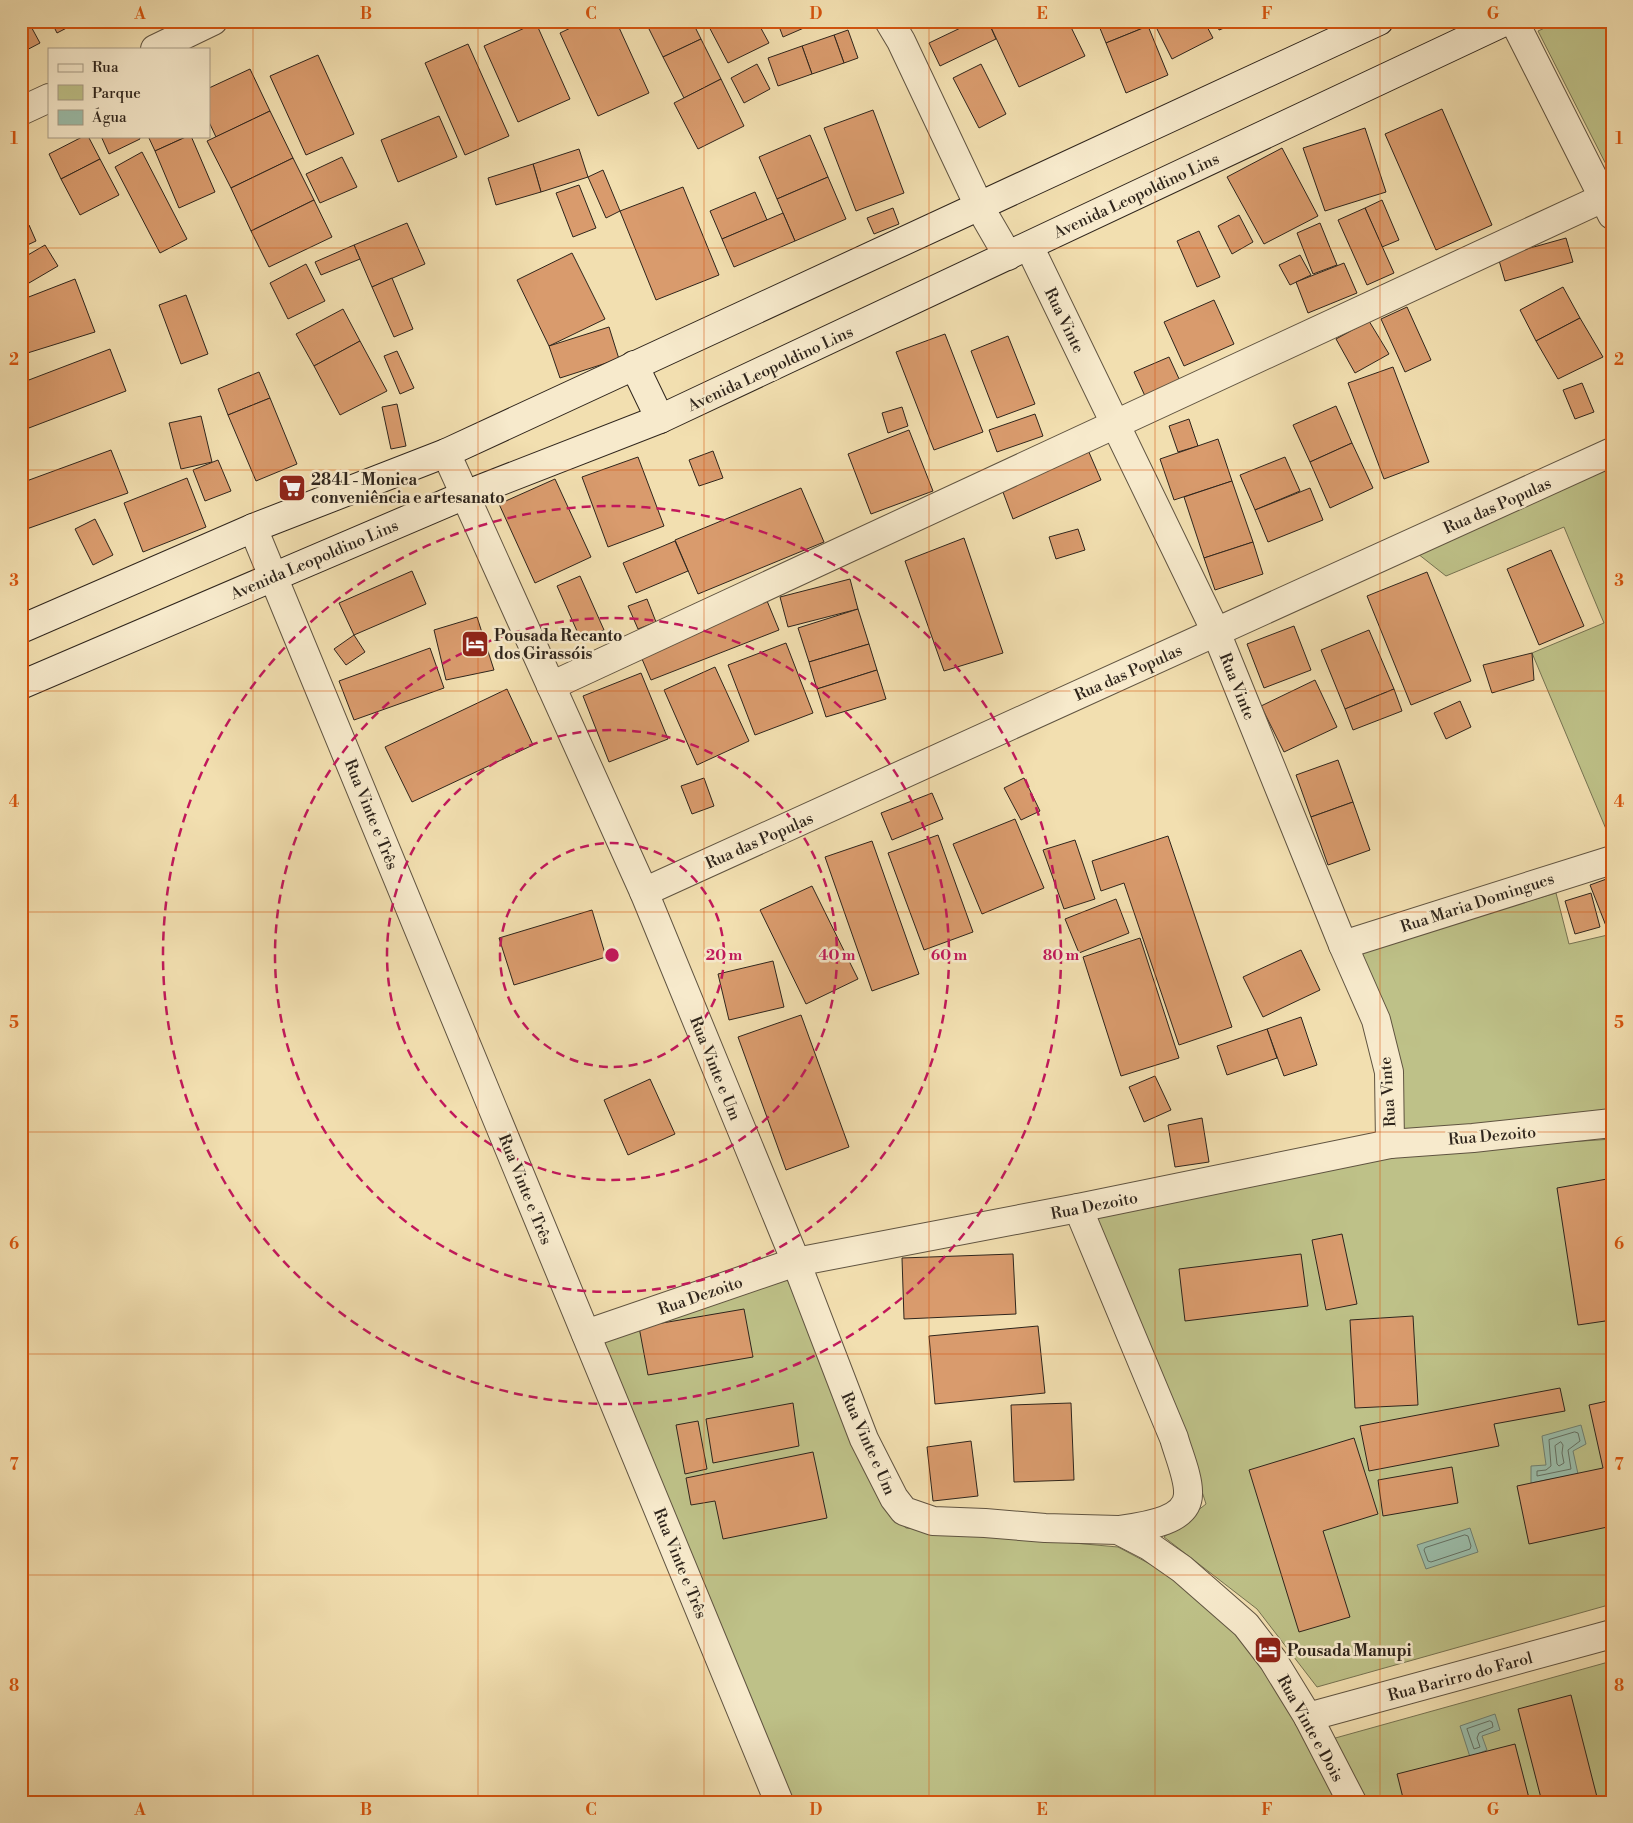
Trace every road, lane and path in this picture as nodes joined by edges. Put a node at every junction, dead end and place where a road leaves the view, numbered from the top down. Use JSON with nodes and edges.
{"nodes":[{"id":1,"x":213,"y":21,"type":"edge"},
{"id":2,"x":889,"y":21,"type":"edge"},
{"id":3,"x":1379,"y":21,"type":"edge"},
{"id":4,"x":1506,"y":21,"type":"edge"},
{"id":5,"x":1514,"y":21,"type":"edge"},
{"id":6,"x":1342,"y":29,"type":"edge"},
{"id":7,"x":156,"y":48,"type":"edge"},
{"id":8,"x":48,"y":98,"type":"edge"},
{"id":9,"x":21,"y":111,"type":"edge"},
{"id":10,"x":978,"y":206,"type":"junction"},
{"id":11,"x":1607,"y":206,"type":"edge"},
{"id":12,"x":1019,"y":251,"type":"junction"},
{"id":13,"x":634,"y":365,"type":"junction"},
{"id":14,"x":660,"y":419,"type":"junction"},
{"id":15,"x":1116,"y":424,"type":"junction"},
{"id":16,"x":1612,"y":452,"type":"edge"},
{"id":17,"x":446,"y":453,"type":"junction"},
{"id":18,"x":465,"y":495,"type":"junction"},
{"id":19,"x":253,"y":528,"type":"junction"},
{"id":20,"x":273,"y":576,"type":"junction"},
{"id":21,"x":21,"y":629,"type":"edge"},
{"id":22,"x":1216,"y":632,"type":"junction"},
{"id":23,"x":21,"y":685,"type":"edge"},
{"id":24,"x":551,"y":686,"type":"junction"},
{"id":25,"x":1612,"y":860,"type":"edge"},
{"id":26,"x":644,"y":892,"type":"junction"},
{"id":27,"x":1343,"y":945,"type":"junction"},
{"id":28,"x":1612,"y":1122,"type":"edge"},
{"id":29,"x":1390,"y":1144,"type":"junction"},
{"id":30,"x":1078,"y":1208,"type":"junction"},
{"id":31,"x":796,"y":1262,"type":"junction"},
{"id":32,"x":586,"y":1334,"type":"junction"},
{"id":33,"x":1045,"y":1528,"type":"joint"},
{"id":34,"x":1118,"y":1530,"type":"junction"},
{"id":35,"x":1612,"y":1634,"type":"edge"},
{"id":36,"x":1308,"y":1717,"type":"junction"},
{"id":37,"x":779,"y":1802,"type":"edge"},
{"id":38,"x":1352,"y":1802,"type":"edge"}],
"edges":[{"from":1,"to":7,"type":"street"},
{"from":2,"to":10,"type":"street","name":"Rua Vinte"},
{"from":3,"to":6,"type":"street"},
{"from":4,"to":12,"type":"street","name":"Avenida Leopoldino Lins"},
{"from":5,"to":11,"type":"street"},
{"from":6,"to":10,"type":"street"},
{"from":8,"to":9,"type":"street"},
{"from":10,"to":12,"type":"street","name":"Rua Vinte"},
{"from":10,"to":13,"type":"street"},
{"from":11,"to":15,"type":"street"},
{"from":12,"to":14,"type":"street","name":"Avenida Leopoldino Lins"},
{"from":12,"to":15,"type":"street","name":"Rua Vinte"},
{"from":13,"to":14,"type":"street"},
{"from":13,"to":17,"type":"street"},
{"from":14,"to":18,"type":"street","name":"Avenida Leopoldino Lins"},
{"from":15,"to":22,"type":"street","name":"Rua Vinte"},
{"from":15,"to":24,"type":"street"},
{"from":16,"to":22,"type":"street","name":"Rua das Populas"},
{"from":17,"to":18,"type":"street","name":"Rua Vinte e Um"},
{"from":17,"to":19,"type":"street"},
{"from":18,"to":20,"type":"street","name":"Avenida Leopoldino Lins"},
{"from":18,"to":24,"type":"street","name":"Rua Vinte e Um"},
{"from":19,"to":20,"type":"street","name":"Rua Vinte e Três"},
{"from":19,"to":21,"type":"street"},
{"from":20,"to":23,"type":"street","name":"Avenida Leopoldino Lins"},
{"from":20,"to":32,"type":"street","name":"Rua Vinte e Três"},
{"from":22,"to":26,"type":"street","name":"Rua das Populas"},
{"from":22,"to":27,"type":"street","name":"Rua Vinte"},
{"from":24,"to":26,"type":"street","name":"Rua Vinte e Um"},
{"from":25,"to":27,"type":"street","name":"Rua Maria Domingues"},
{"from":26,"to":31,"type":"street","name":"Rua Vinte e Um"},
{"from":27,"to":29,"type":"street","name":"Rua Vinte"},
{"from":28,"to":29,"type":"street","name":"Rua Dezoito"},
{"from":29,"to":30,"type":"street","name":"Rua Dezoito"},
{"from":30,"to":31,"type":"street","name":"Rua Dezoito"},
{"from":30,"to":34,"type":"street"},
{"from":31,"to":32,"type":"street","name":"Rua Dezoito"},
{"from":31,"to":33,"type":"street","name":"Rua Vinte e Um"},
{"from":32,"to":37,"type":"street","name":"Rua Vinte e Três"},
{"from":33,"to":34,"type":"street","name":"Rua Vinte e Dois"},
{"from":34,"to":36,"type":"street","name":"Rua Vinte e Dois"},
{"from":35,"to":36,"type":"street","name":"Rua Barirro do Farol"},
{"from":36,"to":38,"type":"street","name":"Rua Vinte e Dois"}]}
